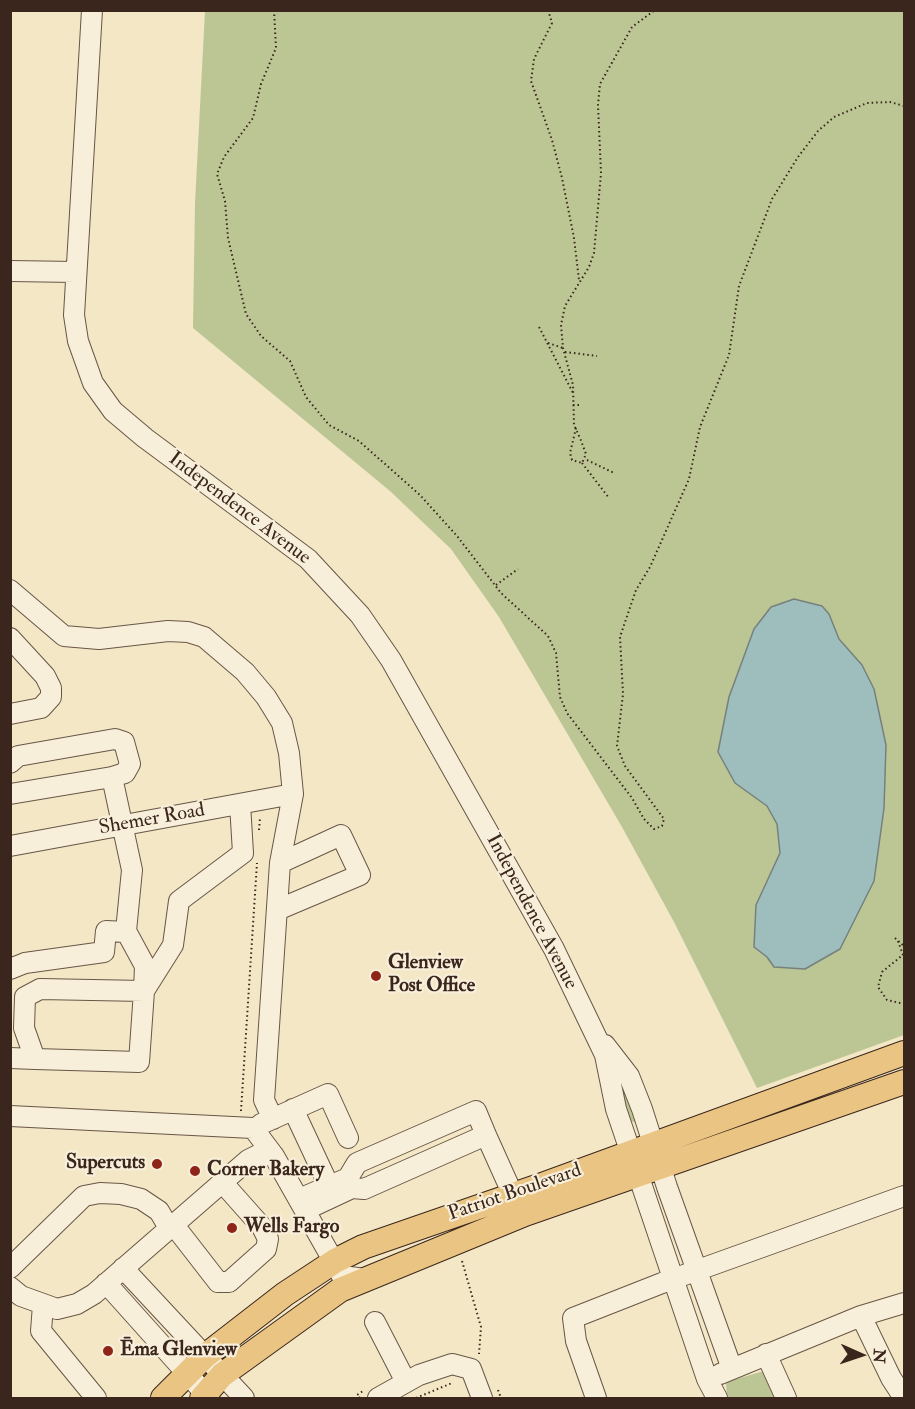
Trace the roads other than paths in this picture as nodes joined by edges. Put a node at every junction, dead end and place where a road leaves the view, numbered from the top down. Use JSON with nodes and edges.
{"nodes":[{"id":1,"x":92,"y":10,"type":"edge"},
{"id":2,"x":10,"y":271,"type":"edge"},
{"id":3,"x":76,"y":272,"type":"junction"},
{"id":4,"x":10,"y":590,"type":"edge"},
{"id":5,"x":10,"y":638,"type":"edge"},
{"id":6,"x":10,"y":714,"type":"edge"},
{"id":7,"x":10,"y":763,"type":"edge"},
{"id":8,"x":112,"y":777,"type":"junction"},
{"id":9,"x":11,"y":791,"type":"edge"},
{"id":10,"x":293,"y":794,"type":"junction"},
{"id":11,"x":240,"y":804,"type":"junction"},
{"id":12,"x":121,"y":826,"type":"junction"},
{"id":13,"x":10,"y":846,"type":"edge"},
{"id":14,"x":280,"y":863,"type":"junction"},
{"id":15,"x":277,"y":910,"type":"junction"},
{"id":16,"x":126,"y":932,"type":"junction"},
{"id":17,"x":10,"y":969,"type":"edge"},
{"id":18,"x":144,"y":991,"type":"junction"},
{"id":19,"x":904,"y":1053,"type":"edge"},
{"id":20,"x":10,"y":1058,"type":"edge"},
{"id":21,"x":35,"y":1059,"type":"junction"},
{"id":22,"x":904,"y":1082,"type":"edge"},
{"id":23,"x":293,"y":1109,"type":"junction"},
{"id":24,"x":10,"y":1116,"type":"edge"},
{"id":25,"x":273,"y":1119,"type":"junction"},
{"id":26,"x":247,"y":1127,"type":"junction"},
{"id":27,"x":486,"y":1135,"type":"junction"},
{"id":28,"x":348,"y":1138,"type":"dead end"},
{"id":29,"x":642,"y":1148,"type":"junction"},
{"id":30,"x":274,"y":1156,"type":"junction"},
{"id":31,"x":650,"y":1171,"type":"junction"},
{"id":32,"x":222,"y":1182,"type":"junction"},
{"id":33,"x":350,"y":1183,"type":"junction"},
{"id":34,"x":329,"y":1186,"type":"junction"},
{"id":35,"x":513,"y":1195,"type":"junction"},
{"id":36,"x":904,"y":1196,"type":"edge"},
{"id":37,"x":302,"y":1204,"type":"junction"},
{"id":38,"x":171,"y":1226,"type":"junction"},
{"id":39,"x":335,"y":1261,"type":"junction"},
{"id":40,"x":10,"y":1268,"type":"edge"},
{"id":41,"x":123,"y":1268,"type":"junction"},
{"id":42,"x":696,"y":1272,"type":"junction"},
{"id":43,"x":365,"y":1279,"type":"junction"},
{"id":44,"x":674,"y":1279,"type":"junction"},
{"id":45,"x":106,"y":1283,"type":"junction"},
{"id":46,"x":10,"y":1287,"type":"edge"},
{"id":47,"x":904,"y":1303,"type":"edge"},
{"id":48,"x":43,"y":1305,"type":"junction"},
{"id":49,"x":861,"y":1316,"type":"junction"},
{"id":50,"x":375,"y":1322,"type":"dead end"},
{"id":51,"x":766,"y":1354,"type":"junction"},
{"id":52,"x":205,"y":1356,"type":"junction"},
{"id":53,"x":732,"y":1369,"type":"junction"},
{"id":54,"x":186,"y":1372,"type":"junction"},
{"id":55,"x":222,"y":1375,"type":"junction"},
{"id":56,"x":708,"y":1379,"type":"junction"},
{"id":57,"x":406,"y":1382,"type":"junction"},
{"id":58,"x":489,"y":1393,"type":"edge"},
{"id":59,"x":205,"y":1397,"type":"edge"},
{"id":60,"x":96,"y":1398,"type":"edge"},
{"id":61,"x":163,"y":1398,"type":"edge"},
{"id":62,"x":244,"y":1398,"type":"edge"},
{"id":63,"x":378,"y":1398,"type":"edge"},
{"id":64,"x":596,"y":1398,"type":"edge"},
{"id":65,"x":717,"y":1398,"type":"edge"},
{"id":66,"x":786,"y":1398,"type":"edge"},
{"id":67,"x":904,"y":1398,"type":"edge"}],
"edges":[{"from":1,"to":3,"type":"street","name":"Independence Avenue"},
{"from":2,"to":3,"type":"street"},
{"from":3,"to":29,"type":"street","name":"Independence Avenue"},
{"from":4,"to":10,"type":"street"},
{"from":5,"to":6,"type":"street"},
{"from":7,"to":8,"type":"street"},
{"from":8,"to":9,"type":"street"},
{"from":8,"to":12,"type":"street"},
{"from":10,"to":11,"type":"street","name":"Shemer Road"},
{"from":10,"to":14,"type":"street"},
{"from":11,"to":12,"type":"street","name":"Shemer Road"},
{"from":11,"to":18,"type":"street"},
{"from":12,"to":13,"type":"street","name":"Shemer Road"},
{"from":12,"to":16,"type":"street"},
{"from":14,"to":15,"type":"street"},
{"from":14,"to":15,"type":"street"},
{"from":15,"to":25,"type":"street"},
{"from":16,"to":17,"type":"street"},
{"from":16,"to":18,"type":"street"},
{"from":18,"to":21,"type":"street"},
{"from":18,"to":21,"type":"street"},
{"from":19,"to":29,"type":"main road","name":"Patriot Boulevard"},
{"from":20,"to":21,"type":"street"},
{"from":22,"to":31,"type":"main road","name":"Patriot Boulevard"},
{"from":23,"to":25,"type":"street"},
{"from":23,"to":28,"type":"street"},
{"from":23,"to":34,"type":"street"},
{"from":24,"to":26,"type":"street"},
{"from":25,"to":26,"type":"street"},
{"from":26,"to":30,"type":"street"},
{"from":27,"to":33,"type":"street"},
{"from":27,"to":33,"type":"street"},
{"from":27,"to":35,"type":"street"},
{"from":29,"to":31,"type":"street","name":"Independence Avenue"},
{"from":29,"to":35,"type":"main road","name":"Patriot Boulevard"},
{"from":30,"to":32,"type":"street"},
{"from":30,"to":37,"type":"street"},
{"from":31,"to":42,"type":"street","name":"Independence Avenue"},
{"from":31,"to":43,"type":"main road","name":"Patriot Boulevard"},
{"from":31,"to":44,"type":"street","name":"Independence Avenue"},
{"from":32,"to":38,"type":"street"},
{"from":32,"to":38,"type":"street"},
{"from":33,"to":34,"type":"street"},
{"from":33,"to":37,"type":"street"},
{"from":34,"to":37,"type":"street"},
{"from":35,"to":39,"type":"main road","name":"Patriot Boulevard"},
{"from":36,"to":42,"type":"street"},
{"from":37,"to":39,"type":"street"},
{"from":38,"to":40,"type":"street"},
{"from":38,"to":41,"type":"street"},
{"from":39,"to":43,"type":"street"},
{"from":39,"to":52,"type":"main road","name":"Patriot Boulevard"},
{"from":41,"to":45,"type":"street"},
{"from":41,"to":52,"type":"street"},
{"from":42,"to":44,"type":"street"},
{"from":42,"to":53,"type":"street","name":"Independence Avenue"},
{"from":43,"to":55,"type":"main road","name":"Patriot Boulevard"},
{"from":44,"to":56,"type":"street","name":"Independence Avenue"},
{"from":44,"to":64,"type":"street"},
{"from":45,"to":48,"type":"street"},
{"from":45,"to":54,"type":"street"},
{"from":46,"to":48,"type":"street"},
{"from":47,"to":49,"type":"street"},
{"from":48,"to":60,"type":"street"},
{"from":49,"to":51,"type":"street"},
{"from":49,"to":67,"type":"street"},
{"from":50,"to":57,"type":"street"},
{"from":51,"to":53,"type":"street"},
{"from":51,"to":66,"type":"street"},
{"from":52,"to":54,"type":"main road","name":"Patriot Boulevard"},
{"from":52,"to":55,"type":"street"},
{"from":53,"to":56,"type":"street"},
{"from":54,"to":59,"type":"street"},
{"from":54,"to":61,"type":"main road","name":"Patriot Boulevard"},
{"from":55,"to":59,"type":"main road","name":"Patriot Boulevard"},
{"from":55,"to":62,"type":"street"},
{"from":56,"to":65,"type":"street","name":"Independence Avenue"},
{"from":57,"to":58,"type":"street"},
{"from":57,"to":63,"type":"street"}]}
